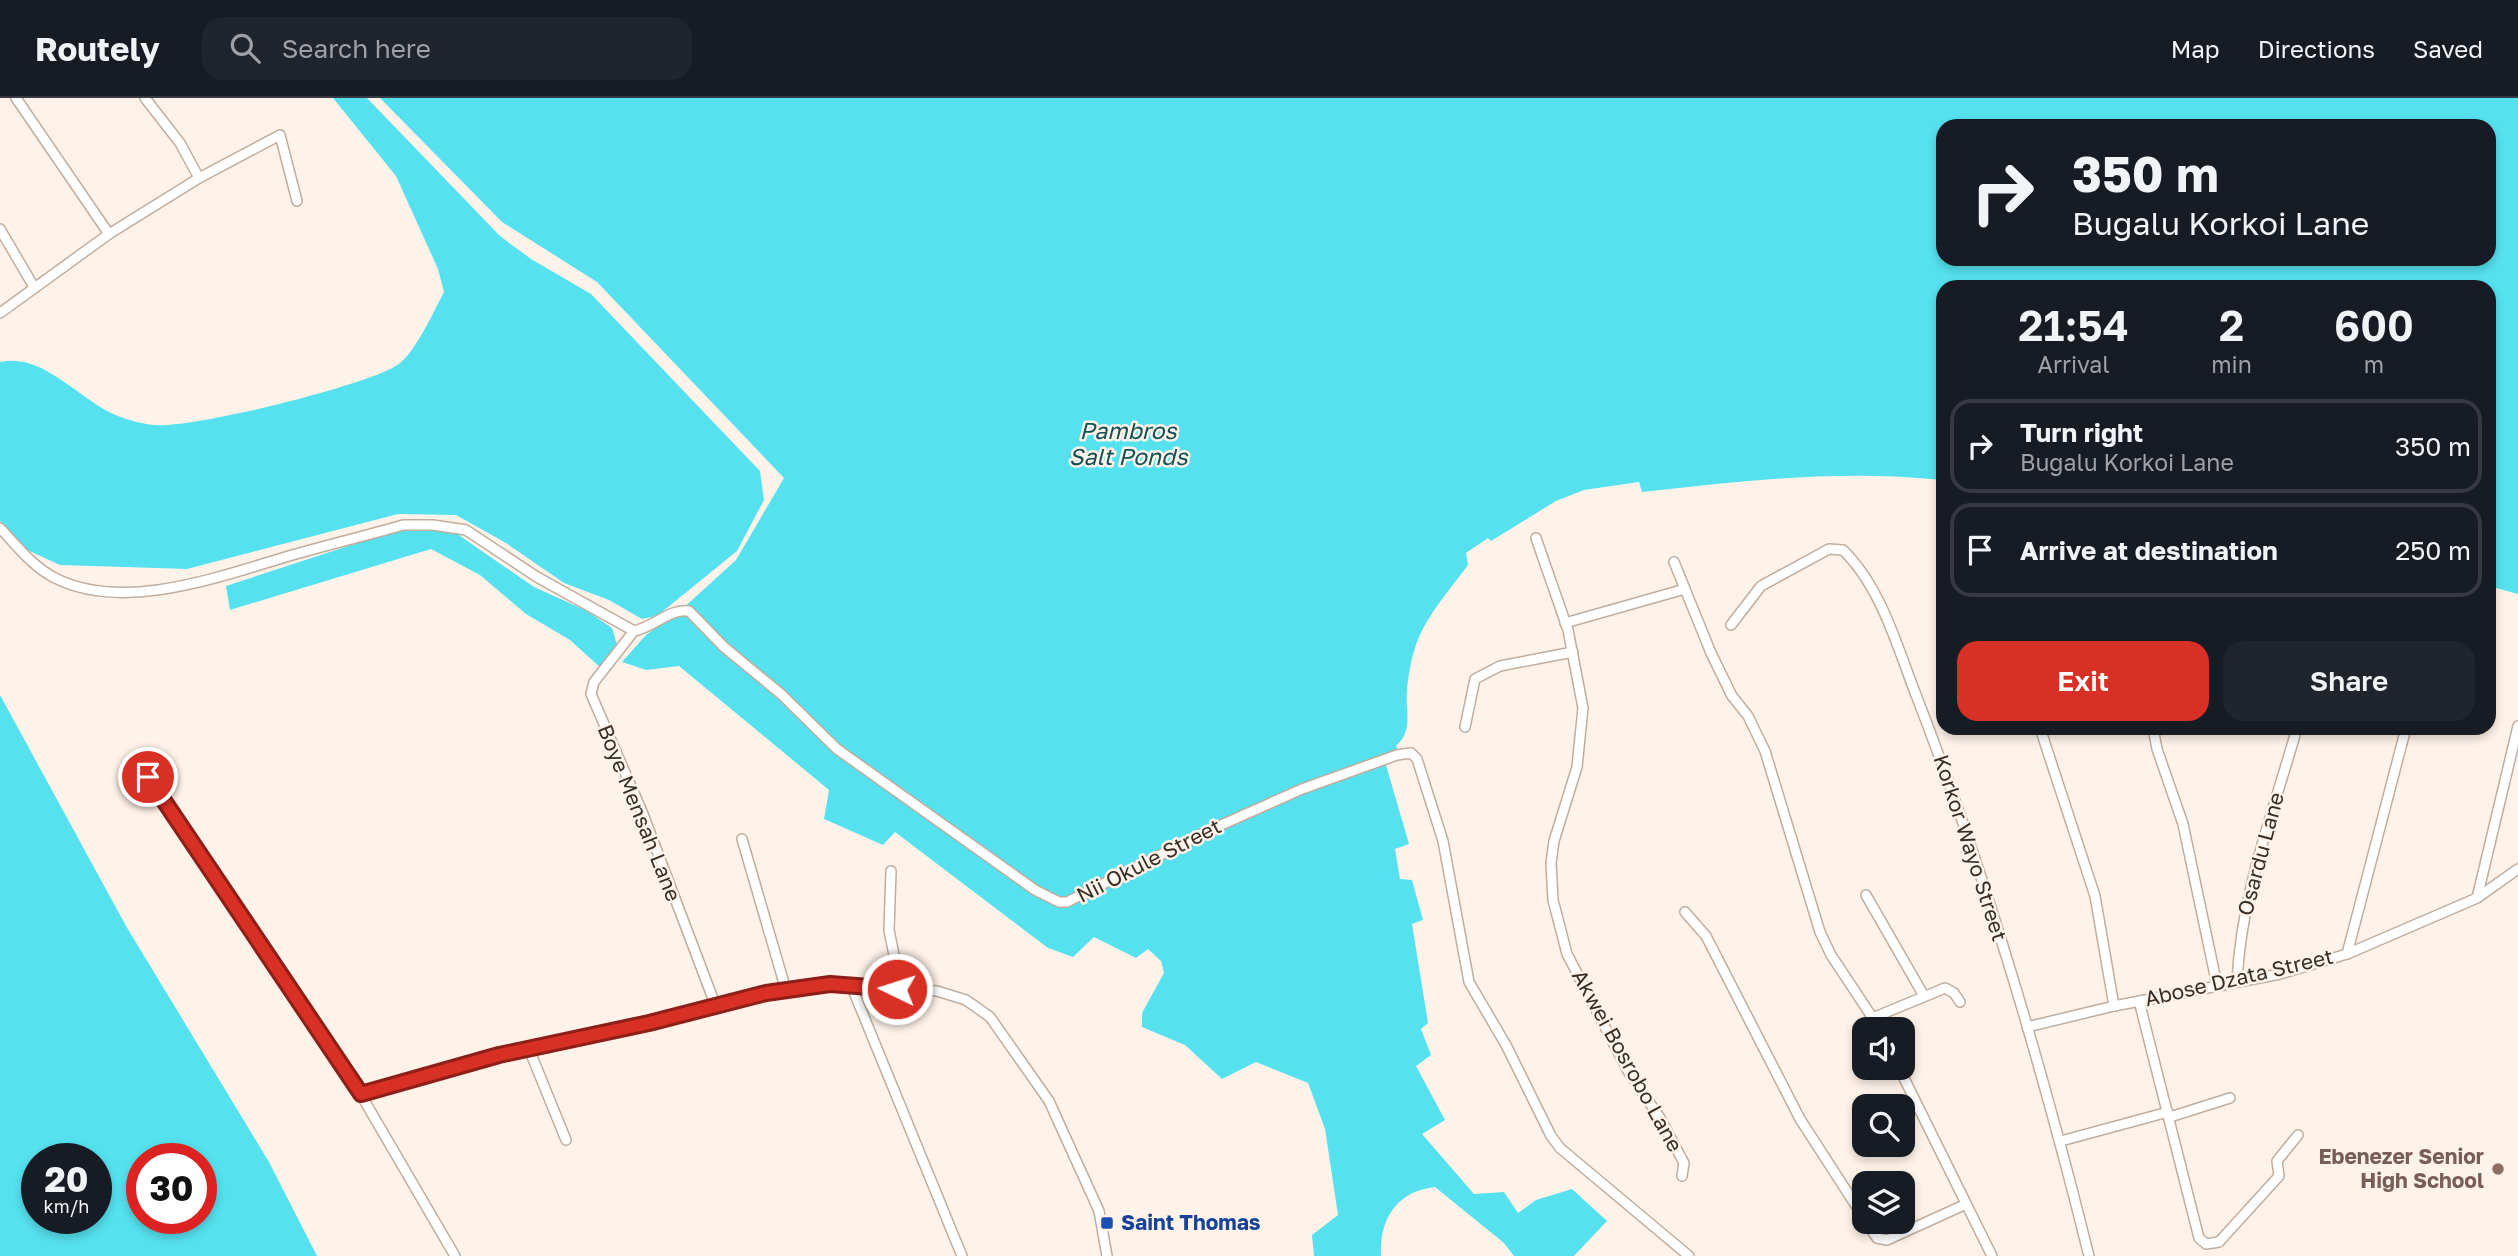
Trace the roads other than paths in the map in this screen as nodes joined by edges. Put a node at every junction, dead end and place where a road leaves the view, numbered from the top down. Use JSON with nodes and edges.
{"nodes":[{"id":1,"x":16,"y":98,"type":"edge"},
{"id":2,"x":145,"y":98,"type":"edge"},
{"id":3,"x":199,"y":178,"type":"junction"},
{"id":4,"x":297,"y":201,"type":"dead end"},
{"id":5,"x":0,"y":229,"type":"edge"},
{"id":6,"x":109,"y":234,"type":"junction"},
{"id":7,"x":34,"y":287,"type":"junction"},
{"id":8,"x":0,"y":313,"type":"edge"},
{"id":9,"x":0,"y":528,"type":"edge"},
{"id":10,"x":1536,"y":538,"type":"dead end"},
{"id":11,"x":1674,"y":562,"type":"dead end"},
{"id":12,"x":1685,"y":589,"type":"junction"},
{"id":13,"x":1565,"y":623,"type":"junction"},
{"id":14,"x":1731,"y":625,"type":"dead end"},
{"id":15,"x":634,"y":631,"type":"junction"},
{"id":16,"x":1573,"y":652,"type":"junction"},
{"id":17,"x":2518,"y":726,"type":"edge"},
{"id":18,"x":1465,"y":727,"type":"dead end"},
{"id":19,"x":2042,"y":735,"type":"edge"},
{"id":20,"x":2154,"y":735,"type":"edge"},
{"id":21,"x":2295,"y":735,"type":"edge"},
{"id":22,"x":2404,"y":735,"type":"edge"},
{"id":23,"x":148,"y":777,"type":"dead end"},
{"id":24,"x":742,"y":839,"type":"dead end"},
{"id":25,"x":2518,"y":869,"type":"edge"},
{"id":26,"x":891,"y":871,"type":"dead end"},
{"id":27,"x":1866,"y":895,"type":"dead end"},
{"id":28,"x":2477,"y":898,"type":"junction"},
{"id":29,"x":1685,"y":912,"type":"dead end"},
{"id":30,"x":2347,"y":954,"type":"junction"},
{"id":31,"x":2237,"y":982,"type":"junction"},
{"id":32,"x":850,"y":985,"type":"junction"},
{"id":33,"x":2217,"y":985,"type":"junction"},
{"id":34,"x":897,"y":989,"type":"junction"},
{"id":35,"x":786,"y":990,"type":"junction"},
{"id":36,"x":1924,"y":996,"type":"junction"},
{"id":37,"x":2139,"y":1001,"type":"junction"},
{"id":38,"x":1960,"y":1002,"type":"dead end"},
{"id":39,"x":715,"y":1004,"type":"junction"},
{"id":40,"x":2114,"y":1006,"type":"junction"},
{"id":41,"x":1875,"y":1017,"type":"joint"},
{"id":42,"x":2026,"y":1027,"type":"junction"},
{"id":43,"x":528,"y":1049,"type":"junction"},
{"id":44,"x":1905,"y":1080,"type":"edge"},
{"id":45,"x":361,"y":1094,"type":"junction"},
{"id":46,"x":2230,"y":1098,"type":"dead end"},
{"id":47,"x":2169,"y":1114,"type":"junction"},
{"id":48,"x":2298,"y":1135,"type":"dead end"},
{"id":49,"x":566,"y":1140,"type":"dead end"},
{"id":50,"x":2061,"y":1141,"type":"junction"},
{"id":51,"x":1682,"y":1176,"type":"dead end"},
{"id":52,"x":1852,"y":1200,"type":"edge"},
{"id":53,"x":1964,"y":1205,"type":"junction"},
{"id":54,"x":1915,"y":1228,"type":"edge"},
{"id":55,"x":1875,"y":1234,"type":"edge"},
{"id":56,"x":1901,"y":1234,"type":"edge"},
{"id":57,"x":455,"y":1256,"type":"edge"},
{"id":58,"x":962,"y":1256,"type":"edge"},
{"id":59,"x":1107,"y":1256,"type":"edge"},
{"id":60,"x":1689,"y":1256,"type":"edge"},
{"id":61,"x":1992,"y":1256,"type":"edge"},
{"id":62,"x":2089,"y":1256,"type":"edge"}],
"edges":[{"from":1,"to":6,"type":"street"},
{"from":2,"to":3,"type":"street"},
{"from":3,"to":4,"type":"street"},
{"from":3,"to":6,"type":"street"},
{"from":5,"to":7,"type":"street"},
{"from":6,"to":7,"type":"street"},
{"from":7,"to":8,"type":"street"},
{"from":9,"to":15,"type":"street"},
{"from":10,"to":13,"type":"street","name":"Akwei Bosrobo Lane"},
{"from":11,"to":12,"type":"street"},
{"from":12,"to":13,"type":"street"},
{"from":12,"to":41,"type":"street"},
{"from":13,"to":16,"type":"street","name":"Akwei Bosrobo Lane"},
{"from":14,"to":42,"type":"street","name":"Korkor Wayo Street"},
{"from":15,"to":39,"type":"street","name":"Boye Mensah Lane"},
{"from":15,"to":60,"type":"street","name":"Nii Okule Street"},
{"from":16,"to":18,"type":"street"},
{"from":16,"to":51,"type":"street","name":"Akwei Bosrobo Lane"},
{"from":17,"to":28,"type":"street"},
{"from":19,"to":40,"type":"street"},
{"from":20,"to":33,"type":"street"},
{"from":21,"to":31,"type":"street","name":"Osardu Lane"},
{"from":22,"to":30,"type":"street"},
{"from":23,"to":45,"type":"street"},
{"from":24,"to":35,"type":"street"},
{"from":25,"to":28,"type":"street","name":"Abose Dzata Street"},
{"from":26,"to":34,"type":"street"},
{"from":27,"to":36,"type":"street"},
{"from":28,"to":30,"type":"street","name":"Abose Dzata Street"},
{"from":29,"to":52,"type":"street"},
{"from":30,"to":31,"type":"street","name":"Abose Dzata Street"},
{"from":31,"to":33,"type":"street","name":"Abose Dzata Street"},
{"from":32,"to":34,"type":"street"},
{"from":32,"to":35,"type":"street"},
{"from":32,"to":58,"type":"street"},
{"from":33,"to":37,"type":"street","name":"Abose Dzata Street"},
{"from":34,"to":59,"type":"street"},
{"from":35,"to":39,"type":"street"},
{"from":36,"to":38,"type":"street"},
{"from":36,"to":41,"type":"street"},
{"from":37,"to":40,"type":"street","name":"Abose Dzata Street"},
{"from":37,"to":47,"type":"street"},
{"from":39,"to":43,"type":"street"},
{"from":40,"to":42,"type":"street","name":"Abose Dzata Street"},
{"from":42,"to":50,"type":"street","name":"Korkor Wayo Street"},
{"from":43,"to":45,"type":"street"},
{"from":43,"to":49,"type":"street"},
{"from":44,"to":53,"type":"street"},
{"from":45,"to":57,"type":"street"},
{"from":46,"to":47,"type":"street"},
{"from":47,"to":48,"type":"street"},
{"from":47,"to":50,"type":"street"},
{"from":50,"to":62,"type":"street","name":"Korkor Wayo Street"},
{"from":53,"to":54,"type":"street"},
{"from":53,"to":61,"type":"street"},
{"from":55,"to":56,"type":"street"}]}
